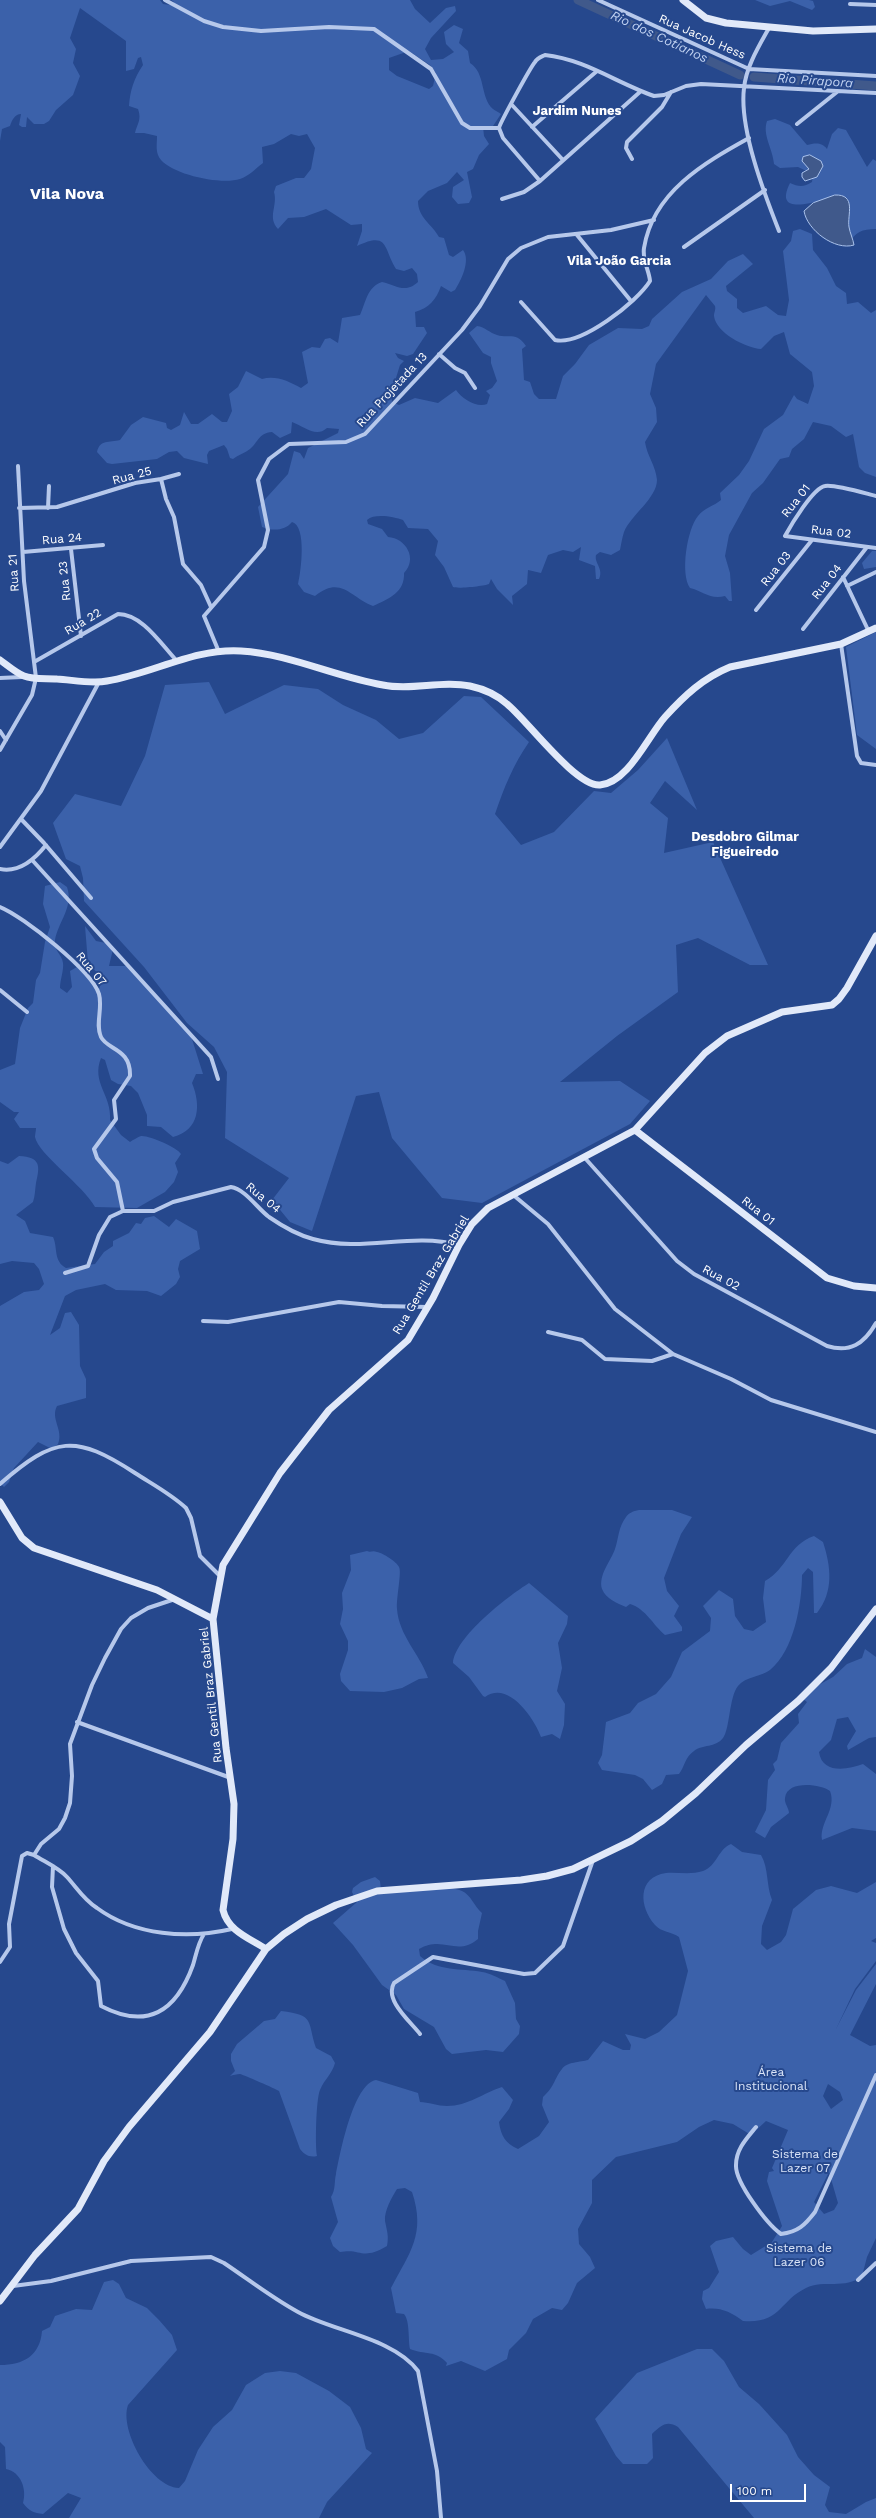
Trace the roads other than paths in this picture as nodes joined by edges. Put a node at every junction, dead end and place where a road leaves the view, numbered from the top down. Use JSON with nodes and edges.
{"nodes":[{"id":1,"x":165,"y":0,"type":"edge"},
{"id":2,"x":598,"y":0,"type":"edge"},
{"id":3,"x":683,"y":0,"type":"edge"},
{"id":4,"x":850,"y":4,"type":"dead end"},
{"id":5,"x":876,"y":5,"type":"edge"},
{"id":6,"x":769,"y":28,"type":"junction"},
{"id":7,"x":876,"y":29,"type":"edge"},
{"id":8,"x":749,"y":69,"type":"junction"},
{"id":9,"x":597,"y":71,"type":"junction"},
{"id":10,"x":876,"y":76,"type":"edge"},
{"id":11,"x":744,"y":87,"type":"junction"},
{"id":12,"x":641,"y":91,"type":"junction"},
{"id":13,"x":671,"y":92,"type":"junction"},
{"id":14,"x":838,"y":92,"type":"junction"},
{"id":15,"x":876,"y":93,"type":"edge"},
{"id":16,"x":512,"y":105,"type":"junction"},
{"id":17,"x":797,"y":124,"type":"dead end"},
{"id":18,"x":532,"y":127,"type":"junction"},
{"id":19,"x":499,"y":128,"type":"junction"},
{"id":20,"x":749,"y":138,"type":"junction"},
{"id":21,"x":632,"y":159,"type":"dead end"},
{"id":22,"x":563,"y":160,"type":"junction"},
{"id":23,"x":540,"y":181,"type":"junction"},
{"id":24,"x":764,"y":190,"type":"junction"},
{"id":25,"x":502,"y":199,"type":"dead end"},
{"id":26,"x":654,"y":220,"type":"junction"},
{"id":27,"x":779,"y":231,"type":"dead end"},
{"id":28,"x":577,"y":235,"type":"junction"},
{"id":29,"x":684,"y":247,"type":"dead end"},
{"id":30,"x":632,"y":301,"type":"junction"},
{"id":31,"x":521,"y":302,"type":"dead end"},
{"id":32,"x":439,"y":354,"type":"junction"},
{"id":33,"x":475,"y":388,"type":"dead end"},
{"id":34,"x":18,"y":466,"type":"dead end"},
{"id":35,"x":179,"y":474,"type":"dead end"},
{"id":36,"x":161,"y":479,"type":"junction"},
{"id":37,"x":49,"y":486,"type":"dead end"},
{"id":38,"x":876,"y":496,"type":"edge"},
{"id":39,"x":19,"y":508,"type":"junction"},
{"id":40,"x":48,"y":508,"type":"junction"},
{"id":41,"x":784,"y":536,"type":"joint"},
{"id":42,"x":812,"y":540,"type":"junction"},
{"id":43,"x":103,"y":545,"type":"dead end"},
{"id":44,"x":867,"y":547,"type":"junction"},
{"id":45,"x":71,"y":548,"type":"junction"},
{"id":46,"x":876,"y":548,"type":"edge"},
{"id":47,"x":23,"y":552,"type":"junction"},
{"id":48,"x":876,"y":572,"type":"edge"},
{"id":49,"x":843,"y":577,"type":"junction"},
{"id":50,"x":848,"y":586,"type":"junction"},
{"id":51,"x":211,"y":607,"type":"junction"},
{"id":52,"x":756,"y":610,"type":"dead end"},
{"id":53,"x":803,"y":629,"type":"dead end"},
{"id":54,"x":873,"y":630,"type":"edge"},
{"id":55,"x":81,"y":636,"type":"junction"},
{"id":56,"x":841,"y":644,"type":"junction"},
{"id":57,"x":220,"y":652,"type":"junction"},
{"id":58,"x":0,"y":660,"type":"edge"},
{"id":59,"x":176,"y":660,"type":"junction"},
{"id":60,"x":34,"y":662,"type":"junction"},
{"id":61,"x":24,"y":676,"type":"junction"},
{"id":62,"x":0,"y":678,"type":"edge"},
{"id":63,"x":36,"y":678,"type":"junction"},
{"id":64,"x":99,"y":682,"type":"junction"},
{"id":65,"x":0,"y":731,"type":"edge"},
{"id":66,"x":6,"y":740,"type":"junction"},
{"id":67,"x":0,"y":750,"type":"edge"},
{"id":68,"x":876,"y":764,"type":"edge"},
{"id":69,"x":21,"y":819,"type":"junction"},
{"id":70,"x":46,"y":845,"type":"junction"},
{"id":71,"x":0,"y":846,"type":"edge"},
{"id":72,"x":33,"y":861,"type":"junction"},
{"id":73,"x":0,"y":869,"type":"edge"},
{"id":74,"x":91,"y":898,"type":"dead end"},
{"id":75,"x":0,"y":907,"type":"edge"},
{"id":76,"x":876,"y":936,"type":"edge"},
{"id":77,"x":0,"y":990,"type":"edge"},
{"id":78,"x":27,"y":1012,"type":"dead end"},
{"id":79,"x":218,"y":1079,"type":"dead end"},
{"id":80,"x":635,"y":1130,"type":"junction"},
{"id":81,"x":584,"y":1157,"type":"junction"},
{"id":82,"x":511,"y":1194,"type":"junction"},
{"id":83,"x":123,"y":1210,"type":"junction"},
{"id":84,"x":459,"y":1245,"type":"junction"},
{"id":85,"x":64,"y":1273,"type":"dead end"},
{"id":86,"x":876,"y":1288,"type":"edge"},
{"id":87,"x":428,"y":1307,"type":"junction"},
{"id":88,"x":203,"y":1321,"type":"dead end"},
{"id":89,"x":876,"y":1323,"type":"edge"},
{"id":90,"x":548,"y":1332,"type":"dead end"},
{"id":91,"x":673,"y":1354,"type":"junction"},
{"id":92,"x":876,"y":1432,"type":"edge"},
{"id":93,"x":0,"y":1484,"type":"edge"},
{"id":94,"x":0,"y":1502,"type":"edge"},
{"id":95,"x":219,"y":1575,"type":"junction"},
{"id":96,"x":175,"y":1599,"type":"junction"},
{"id":97,"x":876,"y":1609,"type":"edge"},
{"id":98,"x":213,"y":1618,"type":"junction"},
{"id":99,"x":77,"y":1722,"type":"junction"},
{"id":100,"x":232,"y":1778,"type":"junction"},
{"id":101,"x":34,"y":1855,"type":"junction"},
{"id":102,"x":593,"y":1860,"type":"junction"},
{"id":103,"x":53,"y":1866,"type":"junction"},
{"id":104,"x":232,"y":1928,"type":"junction"},
{"id":105,"x":204,"y":1934,"type":"junction"},
{"id":106,"x":266,"y":1949,"type":"junction"},
{"id":107,"x":0,"y":1962,"type":"edge"},
{"id":108,"x":420,"y":2034,"type":"dead end"},
{"id":109,"x":876,"y":2075,"type":"edge"},
{"id":110,"x":756,"y":2127,"type":"dead end"},
{"id":111,"x":876,"y":2263,"type":"edge"},
{"id":112,"x":858,"y":2280,"type":"dead end"},
{"id":113,"x":12,"y":2286,"type":"junction"},
{"id":114,"x":0,"y":2301,"type":"edge"},
{"id":115,"x":441,"y":2518,"type":"edge"}],
"edges":[{"from":1,"to":19,"type":"street"},
{"from":2,"to":8,"type":"street","name":"Rua Jacob Hess"},
{"from":3,"to":6,"type":"street"},
{"from":4,"to":5,"type":"street"},
{"from":6,"to":7,"type":"street"},
{"from":6,"to":8,"type":"street"},
{"from":8,"to":10,"type":"street","name":"Rua Jacob Hess"},
{"from":8,"to":11,"type":"street"},
{"from":9,"to":12,"type":"street"},
{"from":9,"to":16,"type":"street"},
{"from":9,"to":18,"type":"street"},
{"from":11,"to":13,"type":"street"},
{"from":11,"to":14,"type":"street"},
{"from":11,"to":20,"type":"street"},
{"from":12,"to":13,"type":"street"},
{"from":12,"to":22,"type":"street"},
{"from":13,"to":21,"type":"street"},
{"from":14,"to":15,"type":"street"},
{"from":14,"to":17,"type":"street"},
{"from":16,"to":18,"type":"street"},
{"from":16,"to":19,"type":"street"},
{"from":18,"to":22,"type":"street"},
{"from":19,"to":23,"type":"street"},
{"from":20,"to":24,"type":"street"},
{"from":20,"to":26,"type":"street"},
{"from":22,"to":23,"type":"street"},
{"from":23,"to":25,"type":"street"},
{"from":24,"to":27,"type":"street"},
{"from":24,"to":29,"type":"street"},
{"from":26,"to":28,"type":"street","name":"Rua Projetada 13"},
{"from":26,"to":30,"type":"street"},
{"from":28,"to":30,"type":"street"},
{"from":28,"to":32,"type":"street","name":"Rua Projetada 13"},
{"from":30,"to":31,"type":"street"},
{"from":32,"to":33,"type":"street"},
{"from":32,"to":51,"type":"street","name":"Rua Projetada 13"},
{"from":34,"to":39,"type":"street","name":"Rua 21"},
{"from":35,"to":36,"type":"street"},
{"from":36,"to":40,"type":"street","name":"Rua 25"},
{"from":36,"to":51,"type":"street","name":"Rua 25"},
{"from":37,"to":40,"type":"street"},
{"from":38,"to":41,"type":"street","name":"Rua 01"},
{"from":39,"to":40,"type":"street","name":"Rua 25"},
{"from":39,"to":47,"type":"street","name":"Rua 21"},
{"from":41,"to":42,"type":"street","name":"Rua 02"},
{"from":42,"to":44,"type":"street","name":"Rua 02"},
{"from":42,"to":52,"type":"street","name":"Rua 03"},
{"from":43,"to":45,"type":"street","name":"Rua 24"},
{"from":44,"to":46,"type":"street","name":"Rua 02"},
{"from":44,"to":49,"type":"street","name":"Rua 04"},
{"from":45,"to":47,"type":"street","name":"Rua 24"},
{"from":45,"to":55,"type":"street","name":"Rua 23"},
{"from":47,"to":60,"type":"street","name":"Rua 21"},
{"from":48,"to":50,"type":"street"},
{"from":49,"to":50,"type":"street"},
{"from":49,"to":53,"type":"street","name":"Rua 04"},
{"from":50,"to":54,"type":"street"},
{"from":51,"to":57,"type":"street"},
{"from":54,"to":56,"type":"street"},
{"from":55,"to":59,"type":"street","name":"Rua 22"},
{"from":55,"to":60,"type":"street","name":"Rua 22"},
{"from":56,"to":57,"type":"street"},
{"from":56,"to":68,"type":"street"},
{"from":57,"to":59,"type":"street"},
{"from":58,"to":61,"type":"street"},
{"from":59,"to":64,"type":"street"},
{"from":60,"to":63,"type":"street","name":"Rua 21"},
{"from":61,"to":62,"type":"street"},
{"from":61,"to":63,"type":"street"},
{"from":63,"to":64,"type":"street"},
{"from":63,"to":66,"type":"street"},
{"from":64,"to":69,"type":"street"},
{"from":65,"to":66,"type":"street"},
{"from":66,"to":67,"type":"street"},
{"from":69,"to":70,"type":"street"},
{"from":69,"to":71,"type":"street"},
{"from":70,"to":72,"type":"street"},
{"from":70,"to":74,"type":"street"},
{"from":72,"to":73,"type":"street"},
{"from":72,"to":79,"type":"street"},
{"from":75,"to":83,"type":"street","name":"Rua 07"},
{"from":76,"to":80,"type":"street","name":"Rua Gentil Braz Gabriel"},
{"from":77,"to":78,"type":"street"},
{"from":80,"to":81,"type":"street","name":"Rua Gentil Braz Gabriel"},
{"from":80,"to":86,"type":"street","name":"Rua 01"},
{"from":81,"to":82,"type":"street","name":"Rua Gentil Braz Gabriel"},
{"from":81,"to":89,"type":"street","name":"Rua 02"},
{"from":82,"to":84,"type":"street","name":"Rua Gentil Braz Gabriel"},
{"from":82,"to":91,"type":"street"},
{"from":83,"to":84,"type":"street","name":"Rua 04"},
{"from":83,"to":85,"type":"street"},
{"from":84,"to":87,"type":"street","name":"Rua Gentil Braz Gabriel"},
{"from":87,"to":88,"type":"street"},
{"from":87,"to":95,"type":"street","name":"Rua Gentil Braz Gabriel"},
{"from":90,"to":91,"type":"street"},
{"from":91,"to":92,"type":"street"},
{"from":93,"to":95,"type":"street"},
{"from":94,"to":96,"type":"street"},
{"from":95,"to":98,"type":"street","name":"Rua Gentil Braz Gabriel"},
{"from":96,"to":98,"type":"street"},
{"from":96,"to":99,"type":"street"},
{"from":97,"to":102,"type":"street"},
{"from":98,"to":100,"type":"street","name":"Rua Gentil Braz Gabriel"},
{"from":99,"to":100,"type":"street"},
{"from":99,"to":101,"type":"street"},
{"from":100,"to":104,"type":"street","name":"Rua Gentil Braz Gabriel"},
{"from":101,"to":103,"type":"street"},
{"from":101,"to":107,"type":"street"},
{"from":102,"to":106,"type":"street"},
{"from":102,"to":108,"type":"street"},
{"from":103,"to":105,"type":"street"},
{"from":103,"to":105,"type":"street"},
{"from":104,"to":105,"type":"street"},
{"from":104,"to":106,"type":"street","name":"Rua Gentil Braz Gabriel"},
{"from":106,"to":113,"type":"street"},
{"from":109,"to":110,"type":"street"},
{"from":111,"to":112,"type":"street"},
{"from":113,"to":114,"type":"street"},
{"from":113,"to":115,"type":"street"}]}
